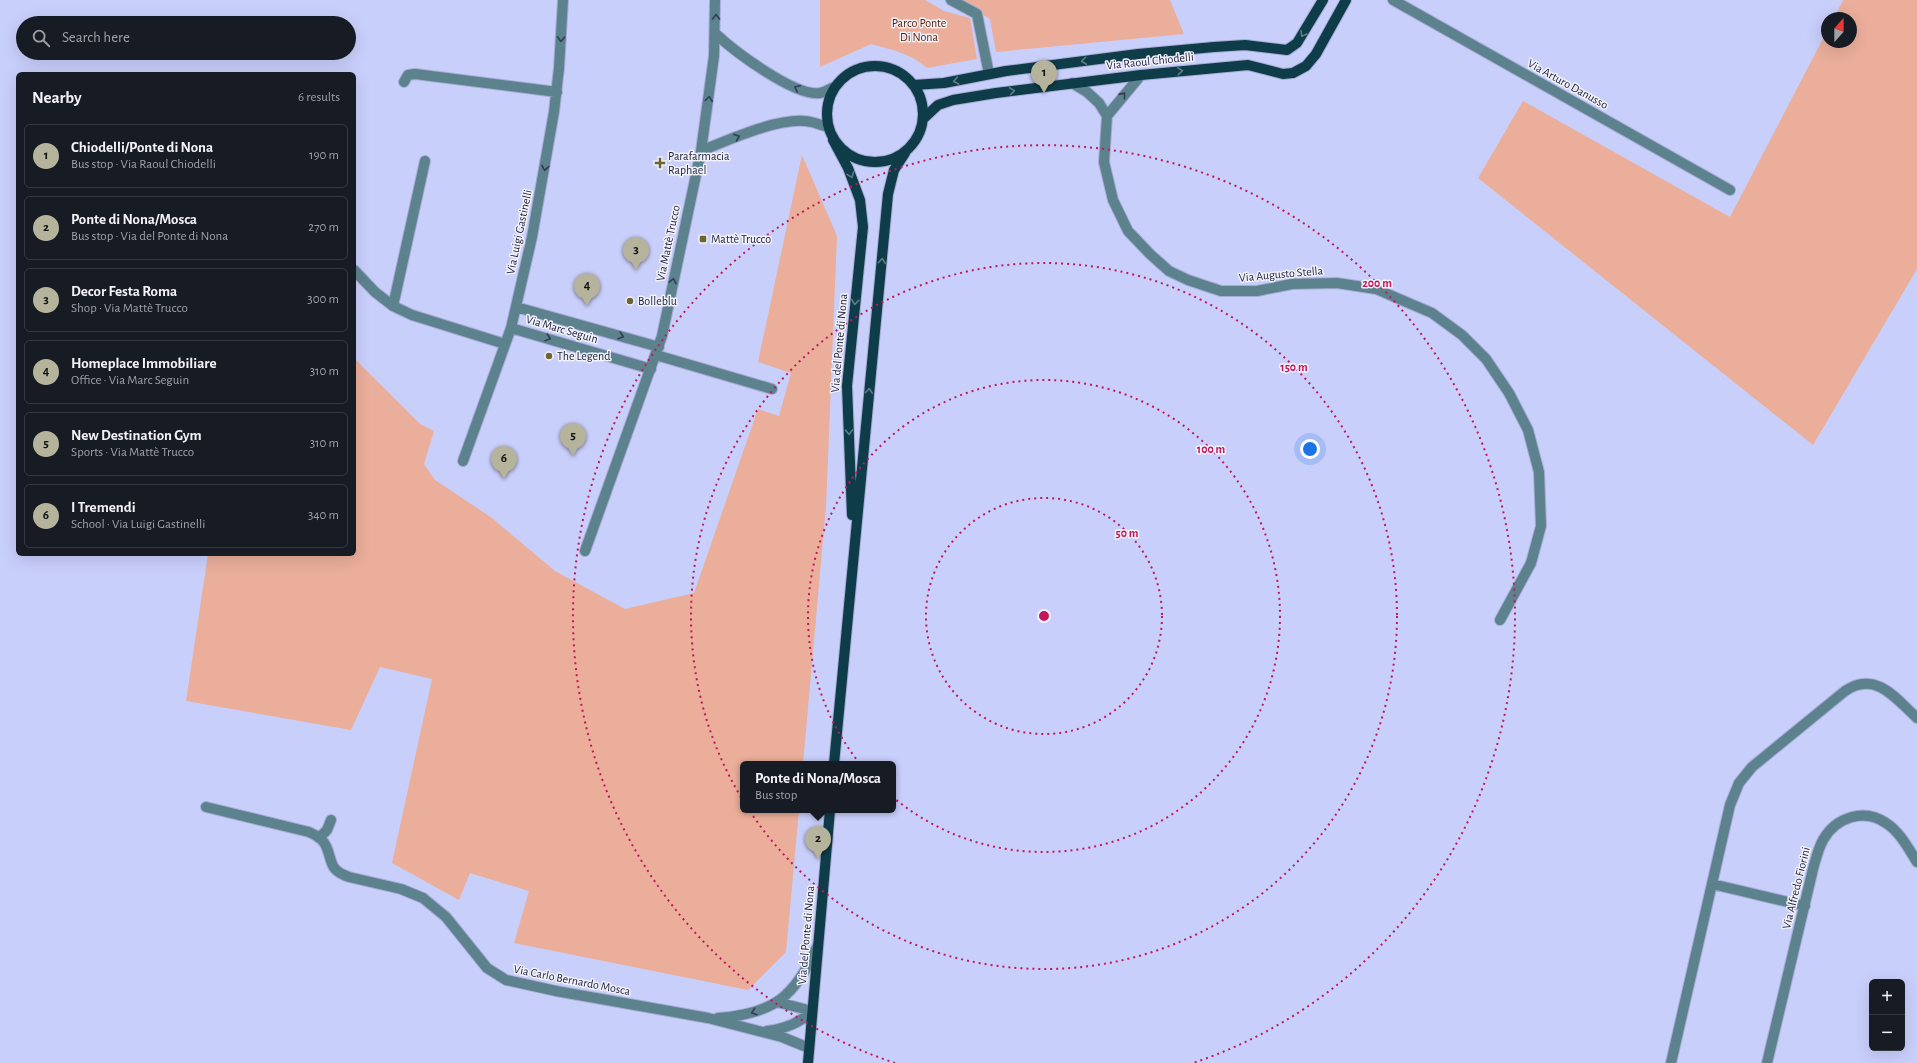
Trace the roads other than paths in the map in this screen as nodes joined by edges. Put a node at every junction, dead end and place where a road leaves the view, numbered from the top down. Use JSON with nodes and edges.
{"nodes":[{"id":1,"x":563,"y":0,"type":"edge"},
{"id":2,"x":716,"y":0,"type":"edge"},
{"id":3,"x":951,"y":0,"type":"edge"},
{"id":4,"x":1323,"y":0,"type":"edge"},
{"id":5,"x":1346,"y":0,"type":"edge"},
{"id":6,"x":1393,"y":0,"type":"edge"},
{"id":7,"x":716,"y":34,"type":"junction"},
{"id":8,"x":988,"y":74,"type":"junction"},
{"id":9,"x":1141,"y":75,"type":"junction"},
{"id":10,"x":404,"y":82,"type":"dead end"},
{"id":11,"x":1072,"y":83,"type":"junction"},
{"id":12,"x":914,"y":85,"type":"junction"},
{"id":13,"x":834,"y":87,"type":"junction"},
{"id":14,"x":557,"y":92,"type":"junction"},
{"id":15,"x":1107,"y":116,"type":"junction"},
{"id":16,"x":924,"y":118,"type":"junction"},
{"id":17,"x":828,"y":127,"type":"junction"},
{"id":18,"x":833,"y":140,"type":"junction"},
{"id":19,"x":701,"y":151,"type":"junction"},
{"id":20,"x":905,"y":153,"type":"junction"},
{"id":21,"x":425,"y":161,"type":"dead end"},
{"id":22,"x":1730,"y":190,"type":"dead end"},
{"id":23,"x":356,"y":272,"type":"edge"},
{"id":24,"x":392,"y":306,"type":"junction"},
{"id":25,"x":516,"y":307,"type":"junction"},
{"id":26,"x":511,"y":328,"type":"junction"},
{"id":27,"x":505,"y":344,"type":"junction"},
{"id":28,"x":658,"y":351,"type":"junction"},
{"id":29,"x":651,"y":369,"type":"junction"},
{"id":30,"x":772,"y":389,"type":"dead end"},
{"id":31,"x":463,"y":461,"type":"dead end"},
{"id":32,"x":585,"y":551,"type":"dead end"},
{"id":33,"x":854,"y":555,"type":"junction"},
{"id":34,"x":1500,"y":620,"type":"dead end"},
{"id":35,"x":1917,"y":718,"type":"edge"},
{"id":36,"x":834,"y":761,"type":"edge"},
{"id":37,"x":206,"y":807,"type":"dead end"},
{"id":38,"x":830,"y":813,"type":"edge"},
{"id":39,"x":331,"y":820,"type":"dead end"},
{"id":40,"x":319,"y":838,"type":"junction"},
{"id":41,"x":1917,"y":862,"type":"edge"},
{"id":42,"x":1712,"y":884,"type":"junction"},
{"id":43,"x":1805,"y":906,"type":"junction"},
{"id":44,"x":817,"y":946,"type":"junction"},
{"id":45,"x":777,"y":1002,"type":"junction"},
{"id":46,"x":812,"y":1011,"type":"junction"},
{"id":47,"x":708,"y":1018,"type":"junction"},
{"id":48,"x":763,"y":1032,"type":"junction"},
{"id":49,"x":809,"y":1048,"type":"junction"},
{"id":50,"x":808,"y":1063,"type":"edge"},
{"id":51,"x":1671,"y":1063,"type":"edge"},
{"id":52,"x":1767,"y":1063,"type":"edge"}],
"edges":[{"from":1,"to":14,"type":"street","name":"Via Luigi Gastinelli","one_way":true},
{"from":7,"to":2,"type":"street","name":"Via Mattè Trucco","one_way":true},
{"from":3,"to":8,"type":"street"},
{"from":4,"to":8,"type":"main road","name":"Via Raoul Chiodelli","one_way":true},
{"from":9,"to":5,"type":"main road","name":"Via Raoul Chiodelli","one_way":true},
{"from":6,"to":22,"type":"street","name":"Via Arturo Danusso"},
{"from":13,"to":7,"type":"street","one_way":true},
{"from":19,"to":7,"type":"street","name":"Via Mattè Trucco","one_way":true},
{"from":8,"to":12,"type":"main road","name":"Via Raoul Chiodelli","one_way":true},
{"from":9,"to":11,"type":"main road","name":"Via Raoul Chiodelli"},
{"from":15,"to":9,"type":"street","one_way":true},
{"from":10,"to":14,"type":"street"},
{"from":11,"to":15,"type":"street"},
{"from":16,"to":11,"type":"main road","name":"Via Raoul Chiodelli","one_way":true},
{"from":12,"to":13,"type":"main road"},
{"from":12,"to":16,"type":"main road"},
{"from":13,"to":17,"type":"main road"},
{"from":14,"to":25,"type":"street","name":"Via Luigi Gastinelli","one_way":true},
{"from":15,"to":34,"type":"street","name":"Via Augusto Stella"},
{"from":16,"to":20,"type":"main road"},
{"from":17,"to":18,"type":"main road"},
{"from":19,"to":17,"type":"street","one_way":true},
{"from":18,"to":20,"type":"main road"},
{"from":18,"to":33,"type":"main road","name":"Via del Ponte di Nona","one_way":true},
{"from":28,"to":19,"type":"street","name":"Via Mattè Trucco","one_way":true},
{"from":33,"to":20,"type":"main road","name":"Via del Ponte di Nona","one_way":true},
{"from":21,"to":24,"type":"street"},
{"from":23,"to":24,"type":"street"},
{"from":24,"to":27,"type":"street"},
{"from":25,"to":26,"type":"street","name":"Via Luigi Gastinelli"},
{"from":25,"to":28,"type":"street","name":"Via Marc Seguin","one_way":true},
{"from":26,"to":27,"type":"street","name":"Via Luigi Gastinelli"},
{"from":26,"to":29,"type":"street","name":"Via Marc Seguin","one_way":true},
{"from":27,"to":31,"type":"street","name":"Via Luigi Gastinelli"},
{"from":28,"to":29,"type":"street","name":"Via Mattè Trucco"},
{"from":28,"to":30,"type":"street","name":"Via Marc Seguin"},
{"from":29,"to":32,"type":"street","name":"Via Mattè Trucco"},
{"from":33,"to":36,"type":"main road","name":"Via del Ponte di Nona"},
{"from":35,"to":42,"type":"street"},
{"from":37,"to":40,"type":"street"},
{"from":38,"to":44,"type":"main road","name":"Via del Ponte di Nona"},
{"from":39,"to":40,"type":"street"},
{"from":40,"to":47,"type":"street","name":"Via Carlo Bernardo Mosca"},
{"from":41,"to":43,"type":"street","name":"Via Alfredo Fiorini"},
{"from":42,"to":43,"type":"street"},
{"from":42,"to":51,"type":"street"},
{"from":43,"to":52,"type":"street","name":"Via Alfredo Fiorini"},
{"from":44,"to":45,"type":"street","name":"Via Carlo Bernardo Mosca"},
{"from":44,"to":46,"type":"main road","name":"Via del Ponte di Nona"},
{"from":45,"to":46,"type":"street"},
{"from":45,"to":47,"type":"street","name":"Via Carlo Bernardo Mosca","one_way":true},
{"from":46,"to":48,"type":"street","name":"Via Carlo Bernardo Mosca"},
{"from":46,"to":49,"type":"main road","name":"Via del Ponte di Nona"},
{"from":47,"to":48,"type":"street","name":"Via Carlo Bernardo Mosca"},
{"from":48,"to":49,"type":"street","name":"Via Carlo Bernardo Mosca"},
{"from":49,"to":50,"type":"main road","name":"Via del Ponte di Nona"}]}
